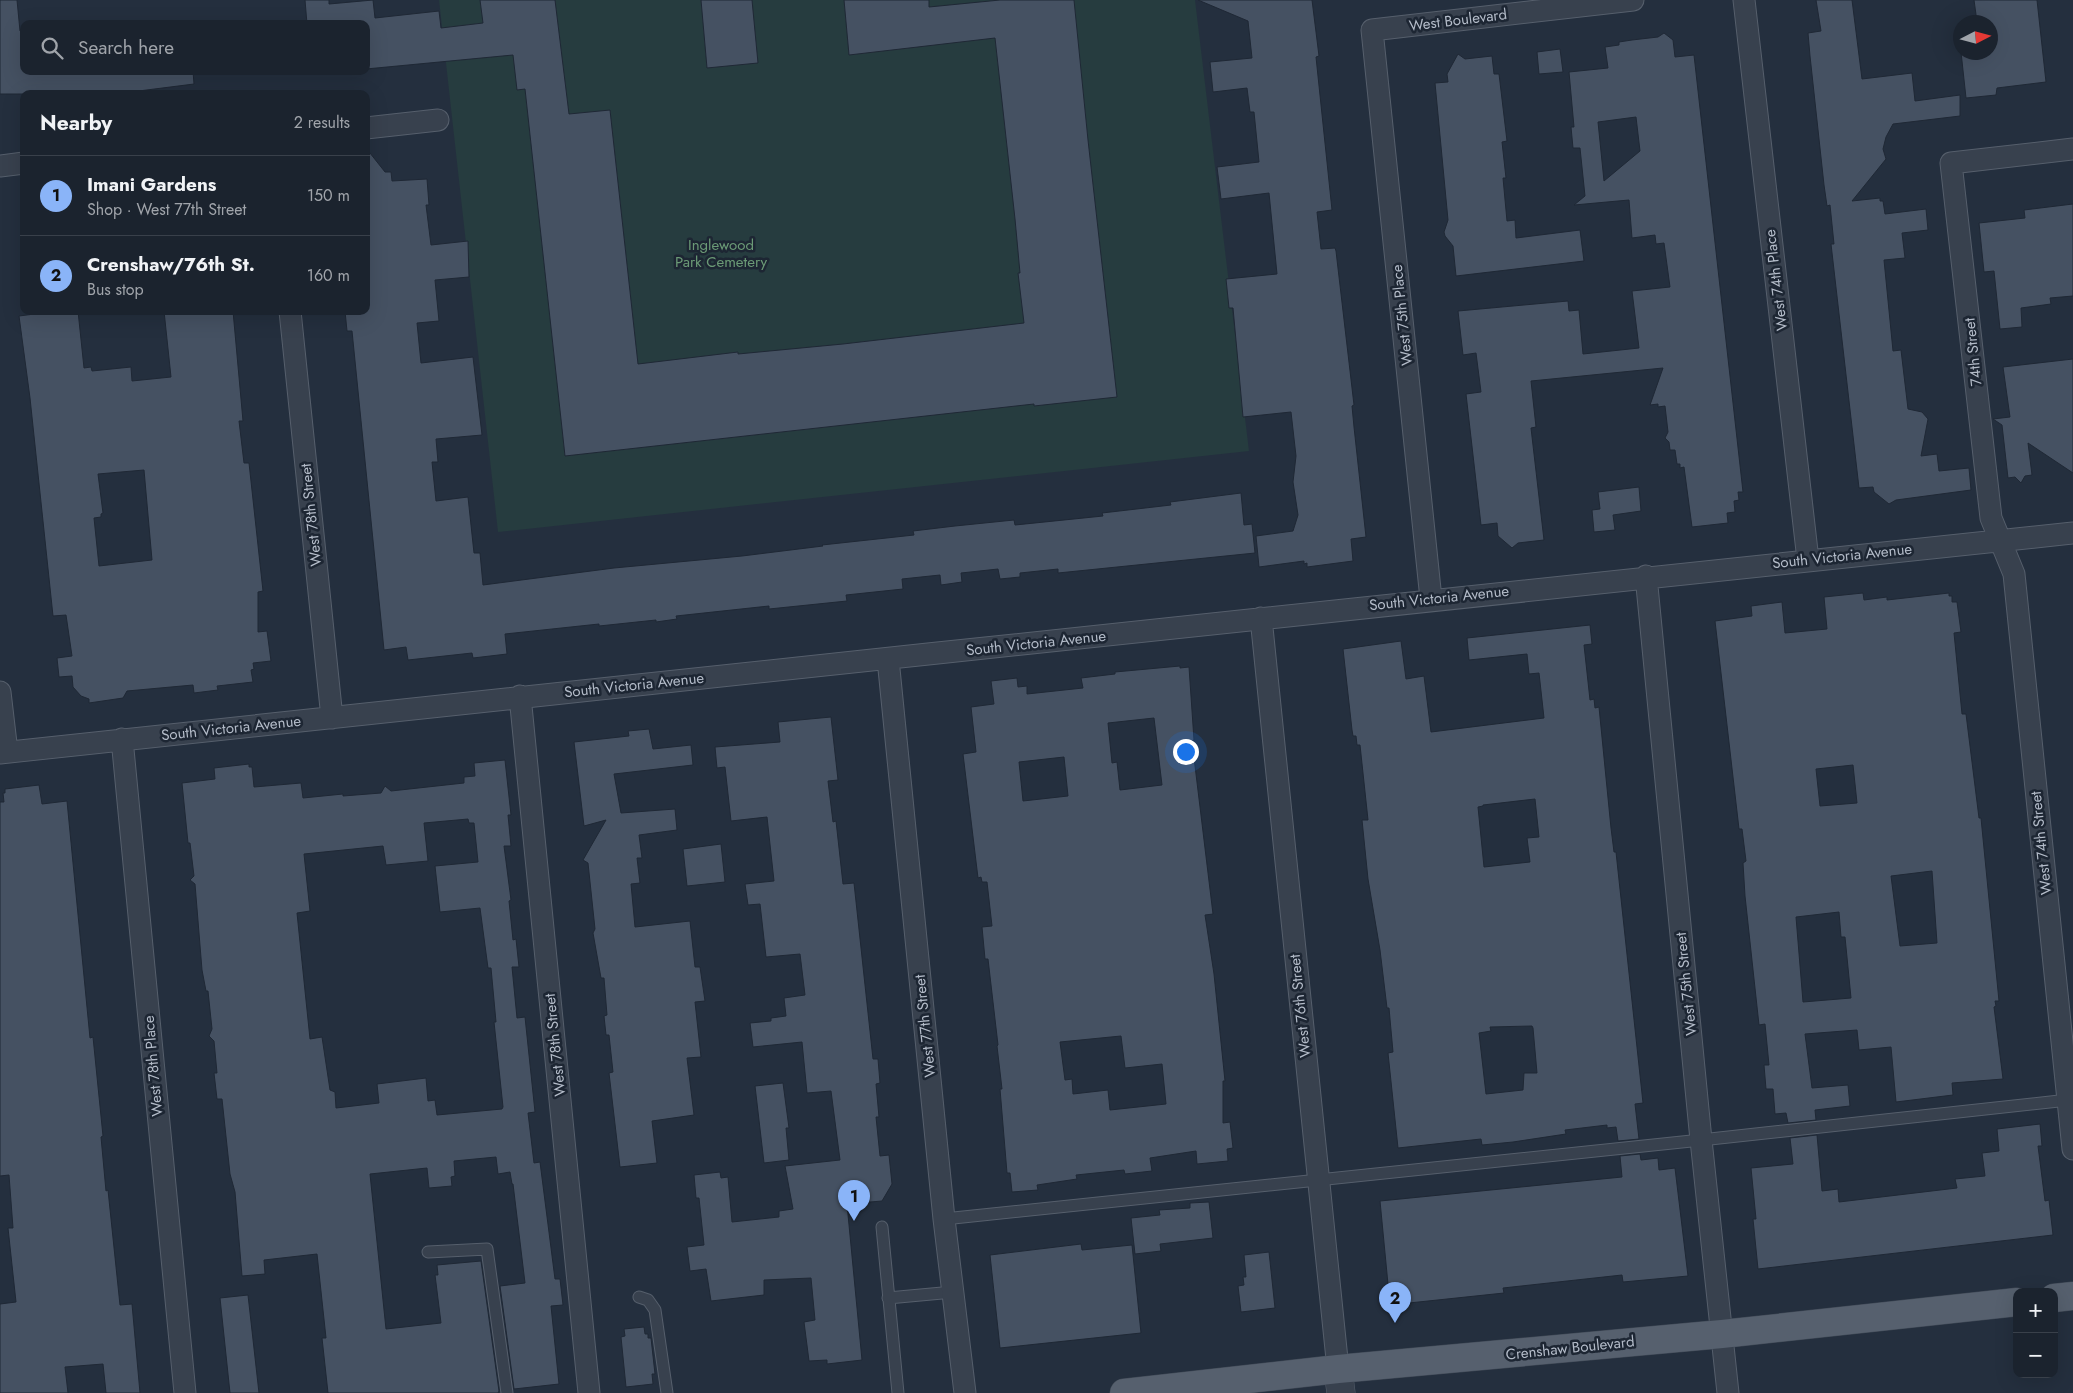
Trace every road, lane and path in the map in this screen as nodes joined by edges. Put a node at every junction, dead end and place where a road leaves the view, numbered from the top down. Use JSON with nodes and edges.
{"nodes":[{"id":1,"x":1633,"y":0,"type":"edge"},
{"id":2,"x":1744,"y":0,"type":"edge"},
{"id":3,"x":1372,"y":30,"type":"joint"},
{"id":4,"x":438,"y":120,"type":"dead end"},
{"id":5,"x":370,"y":128,"type":"edge"},
{"id":6,"x":2073,"y":149,"type":"edge"},
{"id":7,"x":20,"y":164,"type":"edge"},
{"id":8,"x":0,"y":166,"type":"edge"},
{"id":9,"x":290,"y":315,"type":"edge"},
{"id":10,"x":2073,"y":533,"type":"edge"},
{"id":11,"x":2002,"y":540,"type":"junction"},
{"id":12,"x":1808,"y":560,"type":"junction"},
{"id":13,"x":1646,"y":576,"type":"junction"},
{"id":14,"x":1431,"y":599,"type":"junction"},
{"id":15,"x":1261,"y":618,"type":"junction"},
{"id":16,"x":888,"y":659,"type":"junction"},
{"id":17,"x":0,"y":692,"type":"edge"},
{"id":18,"x":520,"y":696,"type":"junction"},
{"id":19,"x":332,"y":718,"type":"junction"},
{"id":20,"x":122,"y":739,"type":"junction"},
{"id":21,"x":3,"y":752,"type":"edge"},
{"id":22,"x":2067,"y":1045,"type":"edge"},
{"id":23,"x":2068,"y":1100,"type":"junction"},
{"id":24,"x":1701,"y":1140,"type":"junction"},
{"id":25,"x":2073,"y":1149,"type":"edge"},
{"id":26,"x":1317,"y":1179,"type":"junction"},
{"id":27,"x":944,"y":1218,"type":"junction"},
{"id":28,"x":882,"y":1227,"type":"dead end"},
{"id":29,"x":428,"y":1252,"type":"dead end"},
{"id":30,"x":953,"y":1292,"type":"junction"},
{"id":31,"x":2073,"y":1296,"type":"edge"},
{"id":32,"x":639,"y":1297,"type":"dead end"},
{"id":33,"x":888,"y":1298,"type":"junction"},
{"id":34,"x":2058,"y":1298,"type":"edge"},
{"id":35,"x":2013,"y":1302,"type":"edge"},
{"id":36,"x":1722,"y":1334,"type":"junction"},
{"id":37,"x":1339,"y":1381,"type":"edge"},
{"id":38,"x":185,"y":1393,"type":"edge"},
{"id":39,"x":507,"y":1393,"type":"edge"},
{"id":40,"x":589,"y":1393,"type":"edge"},
{"id":41,"x":667,"y":1393,"type":"edge"},
{"id":42,"x":898,"y":1393,"type":"edge"},
{"id":43,"x":965,"y":1393,"type":"edge"},
{"id":44,"x":1124,"y":1393,"type":"edge"},
{"id":45,"x":1728,"y":1393,"type":"edge"}],
"edges":[{"from":1,"to":3,"type":"street","name":"West Boulevard"},
{"from":2,"to":12,"type":"street","name":"West 74th Place"},
{"from":3,"to":14,"type":"street","name":"West 75th Place"},
{"from":4,"to":5,"type":"street"},
{"from":6,"to":11,"type":"street","name":"74th Street"},
{"from":7,"to":8,"type":"street"},
{"from":9,"to":19,"type":"street","name":"West 78th Street"},
{"from":10,"to":11,"type":"street","name":"South Victoria Avenue"},
{"from":11,"to":12,"type":"street","name":"South Victoria Avenue"},
{"from":11,"to":22,"type":"street","name":"West 74th Street"},
{"from":12,"to":13,"type":"street","name":"South Victoria Avenue"},
{"from":13,"to":14,"type":"street","name":"South Victoria Avenue"},
{"from":13,"to":24,"type":"street","name":"West 75th Street"},
{"from":14,"to":15,"type":"street","name":"South Victoria Avenue"},
{"from":15,"to":16,"type":"street","name":"South Victoria Avenue"},
{"from":15,"to":26,"type":"street","name":"West 76th Street"},
{"from":16,"to":18,"type":"street","name":"South Victoria Avenue"},
{"from":16,"to":27,"type":"street","name":"West 77th Street"},
{"from":17,"to":21,"type":"street"},
{"from":18,"to":19,"type":"street","name":"South Victoria Avenue"},
{"from":18,"to":40,"type":"street","name":"West 78th Street"},
{"from":19,"to":20,"type":"street","name":"South Victoria Avenue"},
{"from":20,"to":21,"type":"street","name":"South Victoria Avenue"},
{"from":20,"to":38,"type":"street","name":"West 78th Place"},
{"from":22,"to":23,"type":"street","name":"West 74th Street"},
{"from":23,"to":24,"type":"lane"},
{"from":23,"to":25,"type":"street","name":"West 74th Street"},
{"from":24,"to":26,"type":"lane"},
{"from":24,"to":36,"type":"street","name":"West 75th Street"},
{"from":26,"to":27,"type":"lane"},
{"from":26,"to":37,"type":"street","name":"West 76th Street"},
{"from":27,"to":30,"type":"street","name":"West 77th Street"},
{"from":28,"to":33,"type":"lane"},
{"from":29,"to":39,"type":"lane"},
{"from":30,"to":33,"type":"lane"},
{"from":30,"to":43,"type":"street","name":"West 77th Street"},
{"from":31,"to":34,"type":"main road"},
{"from":32,"to":41,"type":"lane"},
{"from":33,"to":42,"type":"lane"},
{"from":35,"to":36,"type":"main road","name":"Crenshaw Boulevard"},
{"from":36,"to":37,"type":"main road","name":"Crenshaw Boulevard"},
{"from":36,"to":45,"type":"street","name":"West 75th Street"},
{"from":37,"to":44,"type":"main road","name":"Crenshaw Boulevard"}]}
